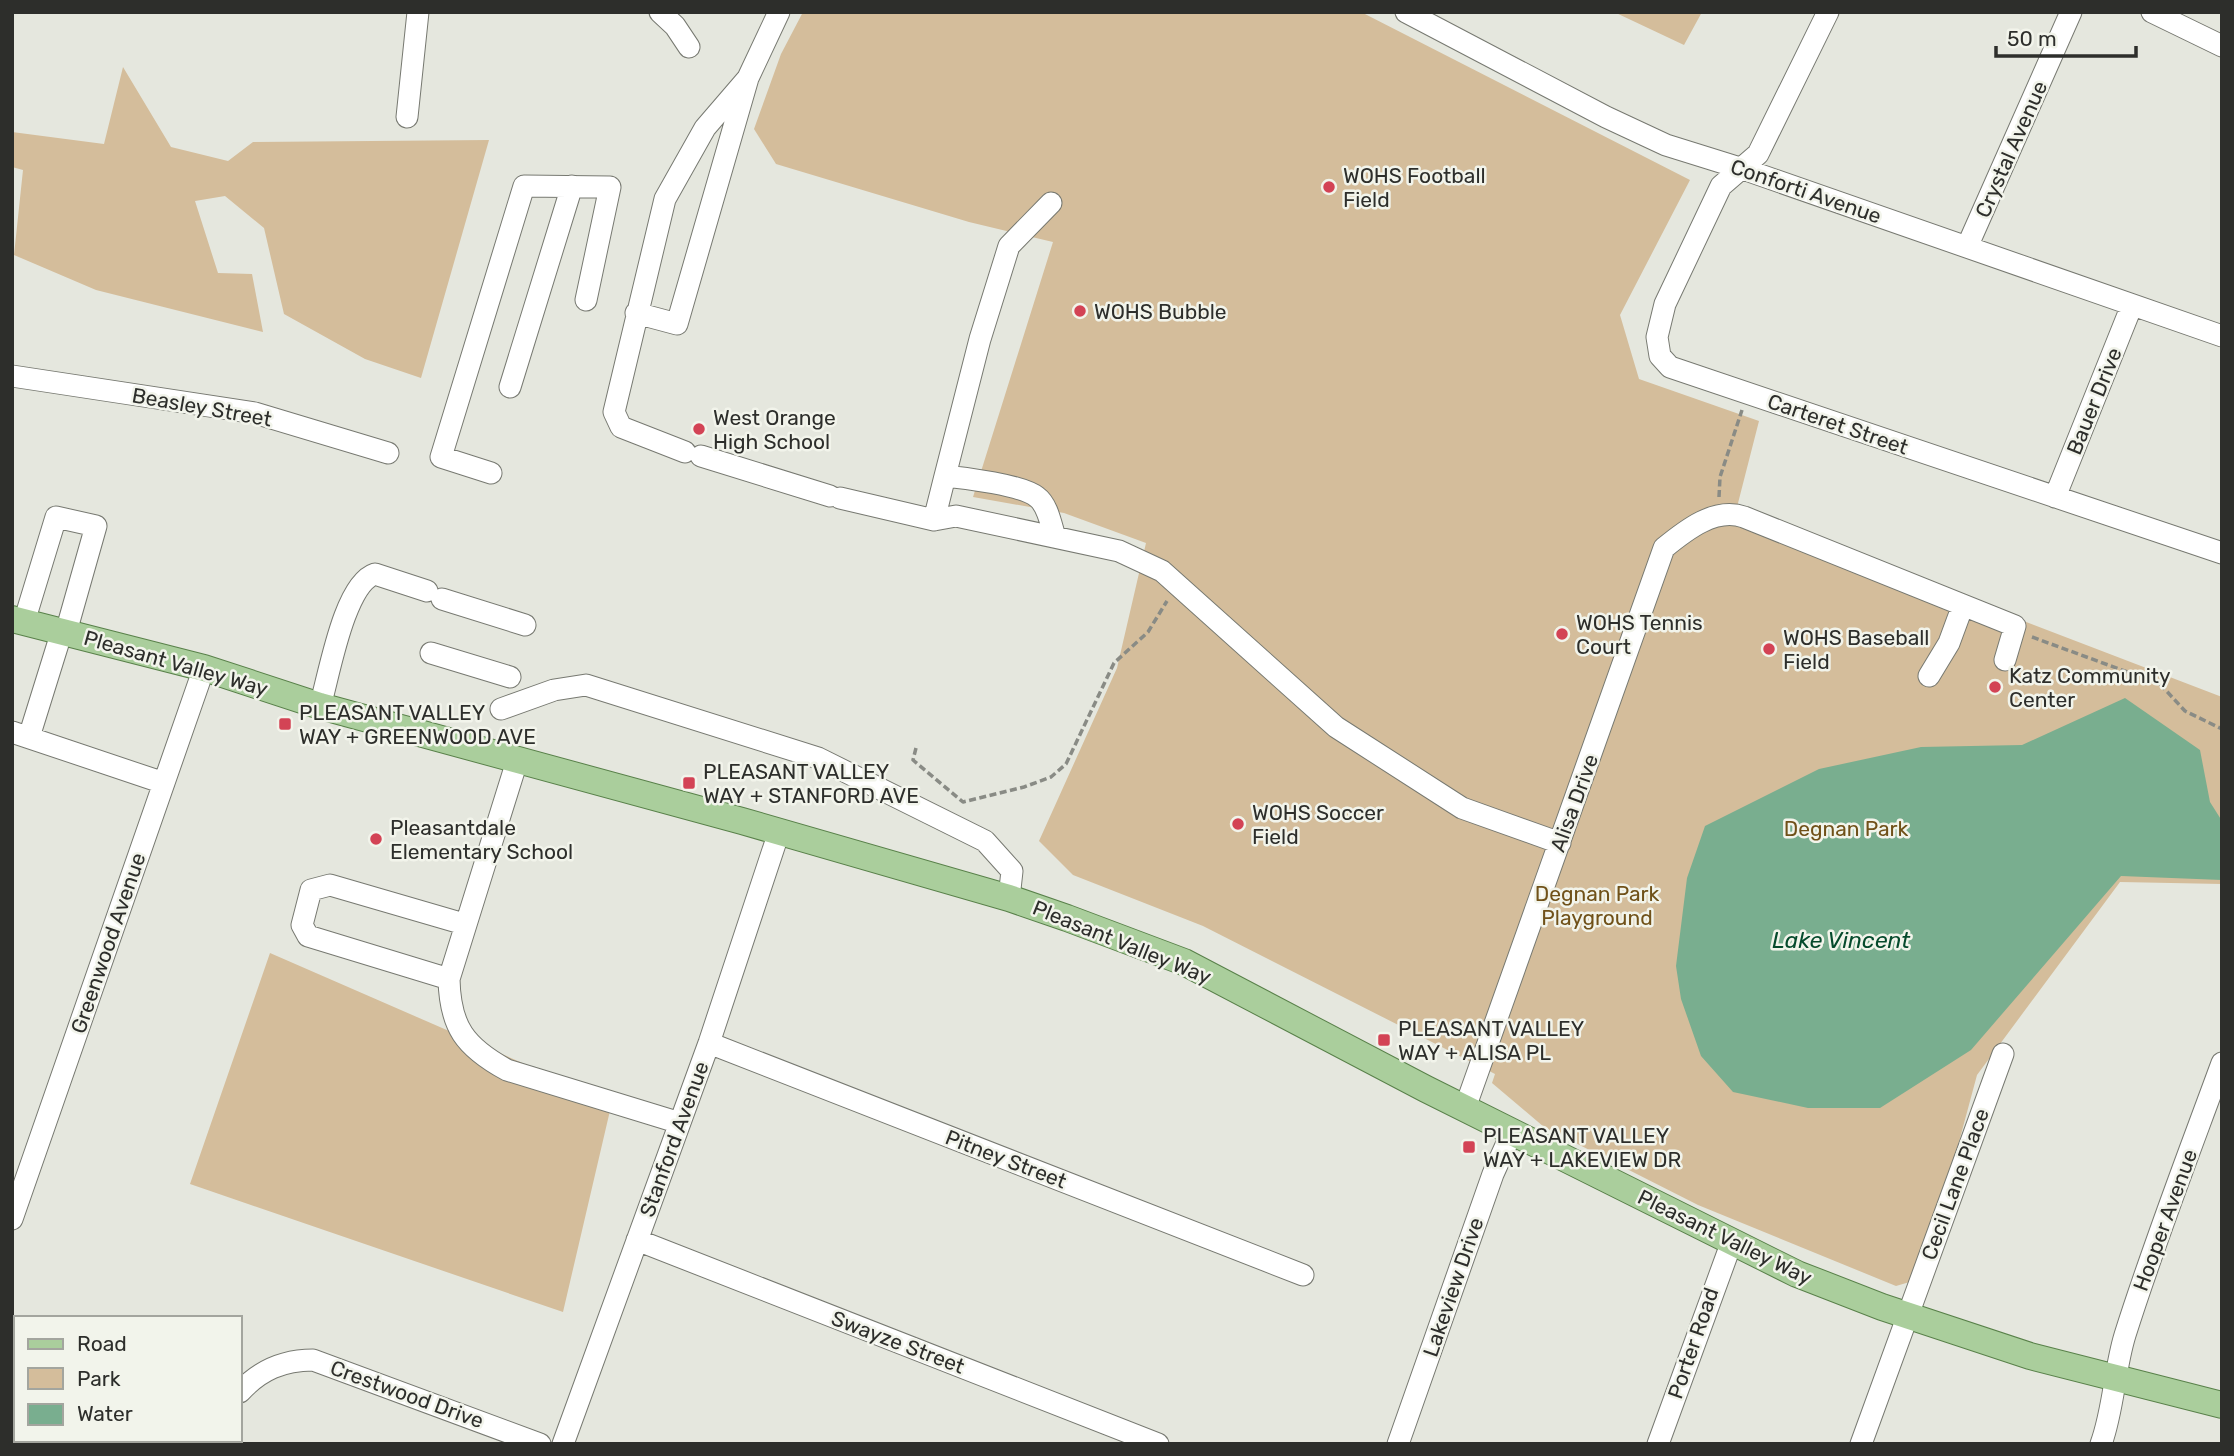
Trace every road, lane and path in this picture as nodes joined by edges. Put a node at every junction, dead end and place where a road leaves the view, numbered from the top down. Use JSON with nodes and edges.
{"nodes":[{"id":1,"x":418,"y":12,"type":"edge"},
{"id":2,"x":660,"y":12,"type":"edge"},
{"id":3,"x":779,"y":12,"type":"edge"},
{"id":4,"x":1406,"y":12,"type":"edge"},
{"id":5,"x":1828,"y":12,"type":"edge"},
{"id":6,"x":2071,"y":12,"type":"edge"},
{"id":7,"x":2152,"y":12,"type":"edge"},
{"id":8,"x":2222,"y":46,"type":"edge"},
{"id":9,"x":690,"y":47,"type":"dead end"},
{"id":10,"x":748,"y":78,"type":"junction"},
{"id":11,"x":407,"y":117,"type":"dead end"},
{"id":12,"x":1743,"y":169,"type":"junction"},
{"id":13,"x":572,"y":186,"type":"junction"},
{"id":14,"x":1051,"y":204,"type":"dead end"},
{"id":15,"x":1967,"y":247,"type":"junction"},
{"id":16,"x":586,"y":300,"type":"dead end"},
{"id":17,"x":2132,"y":305,"type":"junction"},
{"id":18,"x":636,"y":313,"type":"junction"},
{"id":19,"x":2222,"y":336,"type":"edge"},
{"id":20,"x":12,"y":376,"type":"edge"},
{"id":21,"x":510,"y":387,"type":"dead end"},
{"id":22,"x":388,"y":453,"type":"dead end"},
{"id":23,"x":491,"y":473,"type":"dead end"},
{"id":24,"x":945,"y":476,"type":"junction"},
{"id":25,"x":2055,"y":497,"type":"junction"},
{"id":26,"x":934,"y":520,"type":"junction"},
{"id":27,"x":1055,"y":537,"type":"junction"},
{"id":28,"x":2222,"y":554,"type":"edge"},
{"id":29,"x":1177,"y":584,"type":"junction"},
{"id":30,"x":1963,"y":605,"type":"junction"},
{"id":31,"x":16,"y":622,"type":"edge"},
{"id":32,"x":526,"y":625,"type":"dead end"},
{"id":33,"x":64,"y":631,"type":"junction"},
{"id":34,"x":431,"y":653,"type":"dead end"},
{"id":35,"x":2006,"y":660,"type":"dead end"},
{"id":36,"x":204,"y":668,"type":"junction"},
{"id":37,"x":1928,"y":676,"type":"dead end"},
{"id":38,"x":510,"y":677,"type":"dead end"},
{"id":39,"x":320,"y":706,"type":"junction"},
{"id":40,"x":501,"y":709,"type":"dead end"},
{"id":41,"x":21,"y":734,"type":"edge"},
{"id":42,"x":916,"y":748,"type":"dead end"},
{"id":43,"x":517,"y":761,"type":"junction"},
{"id":44,"x":164,"y":783,"type":"junction"},
{"id":45,"x":779,"y":832,"type":"junction"},
{"id":46,"x":1560,"y":843,"type":"junction"},
{"id":47,"x":1009,"y":898,"type":"junction"},
{"id":48,"x":464,"y":924,"type":"junction"},
{"id":49,"x":449,"y":979,"type":"junction"},
{"id":50,"x":709,"y":1043,"type":"junction"},
{"id":51,"x":2003,"y":1054,"type":"dead end"},
{"id":52,"x":2222,"y":1063,"type":"edge"},
{"id":53,"x":1465,"y":1108,"type":"junction"},
{"id":54,"x":680,"y":1123,"type":"junction"},
{"id":55,"x":1512,"y":1132,"type":"junction"},
{"id":56,"x":12,"y":1219,"type":"edge"},
{"id":57,"x":637,"y":1240,"type":"junction"},
{"id":58,"x":1731,"y":1244,"type":"junction"},
{"id":59,"x":1303,"y":1275,"type":"dead end"},
{"id":60,"x":1907,"y":1315,"type":"junction"},
{"id":61,"x":2116,"y":1380,"type":"junction"},
{"id":62,"x":242,"y":1390,"type":"edge"},
{"id":63,"x":2222,"y":1405,"type":"edge"},
{"id":64,"x":540,"y":1444,"type":"edge"},
{"id":65,"x":562,"y":1444,"type":"edge"},
{"id":66,"x":1158,"y":1444,"type":"edge"},
{"id":67,"x":1398,"y":1444,"type":"edge"},
{"id":68,"x":1658,"y":1444,"type":"edge"},
{"id":69,"x":1861,"y":1444,"type":"edge"},
{"id":70,"x":2101,"y":1444,"type":"edge"}],
"edges":[{"from":1,"to":11,"type":"street"},
{"from":2,"to":9,"type":"street"},
{"from":3,"to":10,"type":"street"},
{"from":4,"to":12,"type":"street","name":"Conforti Avenue"},
{"from":5,"to":12,"type":"street","name":"Carteret Street"},
{"from":6,"to":15,"type":"street","name":"Crystal Avenue"},
{"from":7,"to":8,"type":"street"},
{"from":10,"to":18,"type":"street"},
{"from":10,"to":18,"type":"street"},
{"from":12,"to":15,"type":"street","name":"Conforti Avenue"},
{"from":12,"to":25,"type":"street","name":"Carteret Street"},
{"from":13,"to":16,"type":"street"},
{"from":13,"to":21,"type":"street"},
{"from":13,"to":23,"type":"street"},
{"from":14,"to":24,"type":"street"},
{"from":15,"to":17,"type":"street","name":"Conforti Avenue"},
{"from":17,"to":19,"type":"street","name":"Conforti Avenue"},
{"from":17,"to":25,"type":"street","name":"Bauer Drive"},
{"from":18,"to":26,"type":"street"},
{"from":20,"to":22,"type":"street","name":"Beasley Street"},
{"from":24,"to":26,"type":"street"},
{"from":24,"to":27,"type":"street"},
{"from":25,"to":28,"type":"street","name":"Carteret Street"},
{"from":26,"to":27,"type":"street"},
{"from":27,"to":29,"type":"street"},
{"from":29,"to":42,"type":"path"},
{"from":29,"to":46,"type":"street"},
{"from":30,"to":35,"type":"street"},
{"from":30,"to":37,"type":"street"},
{"from":30,"to":46,"type":"street","name":"Alisa Drive"},
{"from":31,"to":33,"type":"main road","name":"Pleasant Valley Way"},
{"from":31,"to":33,"type":"street"},
{"from":32,"to":39,"type":"street"},
{"from":33,"to":36,"type":"main road","name":"Pleasant Valley Way"},
{"from":33,"to":41,"type":"street"},
{"from":34,"to":38,"type":"street"},
{"from":36,"to":39,"type":"main road","name":"Pleasant Valley Way"},
{"from":36,"to":44,"type":"street","name":"Greenwood Avenue"},
{"from":39,"to":43,"type":"main road","name":"Pleasant Valley Way"},
{"from":40,"to":47,"type":"street"},
{"from":41,"to":44,"type":"street"},
{"from":43,"to":45,"type":"main road","name":"Pleasant Valley Way"},
{"from":43,"to":48,"type":"street"},
{"from":44,"to":56,"type":"street","name":"Greenwood Avenue"},
{"from":45,"to":47,"type":"main road","name":"Pleasant Valley Way"},
{"from":45,"to":50,"type":"street","name":"Stanford Avenue"},
{"from":46,"to":53,"type":"street","name":"Alisa Drive"},
{"from":47,"to":53,"type":"main road","name":"Pleasant Valley Way"},
{"from":48,"to":49,"type":"street"},
{"from":48,"to":49,"type":"street"},
{"from":49,"to":54,"type":"street"},
{"from":50,"to":54,"type":"street","name":"Stanford Avenue"},
{"from":50,"to":59,"type":"street","name":"Pitney Street"},
{"from":51,"to":60,"type":"street","name":"Cecil Lane Place"},
{"from":52,"to":61,"type":"street","name":"Hooper Avenue"},
{"from":53,"to":55,"type":"main road","name":"Pleasant Valley Way"},
{"from":54,"to":57,"type":"street","name":"Stanford Avenue"},
{"from":55,"to":58,"type":"main road","name":"Pleasant Valley Way"},
{"from":55,"to":67,"type":"street","name":"Lakeview Drive"},
{"from":57,"to":65,"type":"street","name":"Stanford Avenue"},
{"from":57,"to":66,"type":"street","name":"Swayze Street"},
{"from":58,"to":60,"type":"main road","name":"Pleasant Valley Way"},
{"from":58,"to":68,"type":"street","name":"Porter Road"},
{"from":60,"to":61,"type":"main road","name":"Pleasant Valley Way"},
{"from":60,"to":69,"type":"street","name":"Cecil Lane Place"},
{"from":61,"to":63,"type":"main road","name":"Pleasant Valley Way"},
{"from":61,"to":70,"type":"street","name":"Hooper Avenue"},
{"from":62,"to":64,"type":"street","name":"Crestwood Drive"}]}
